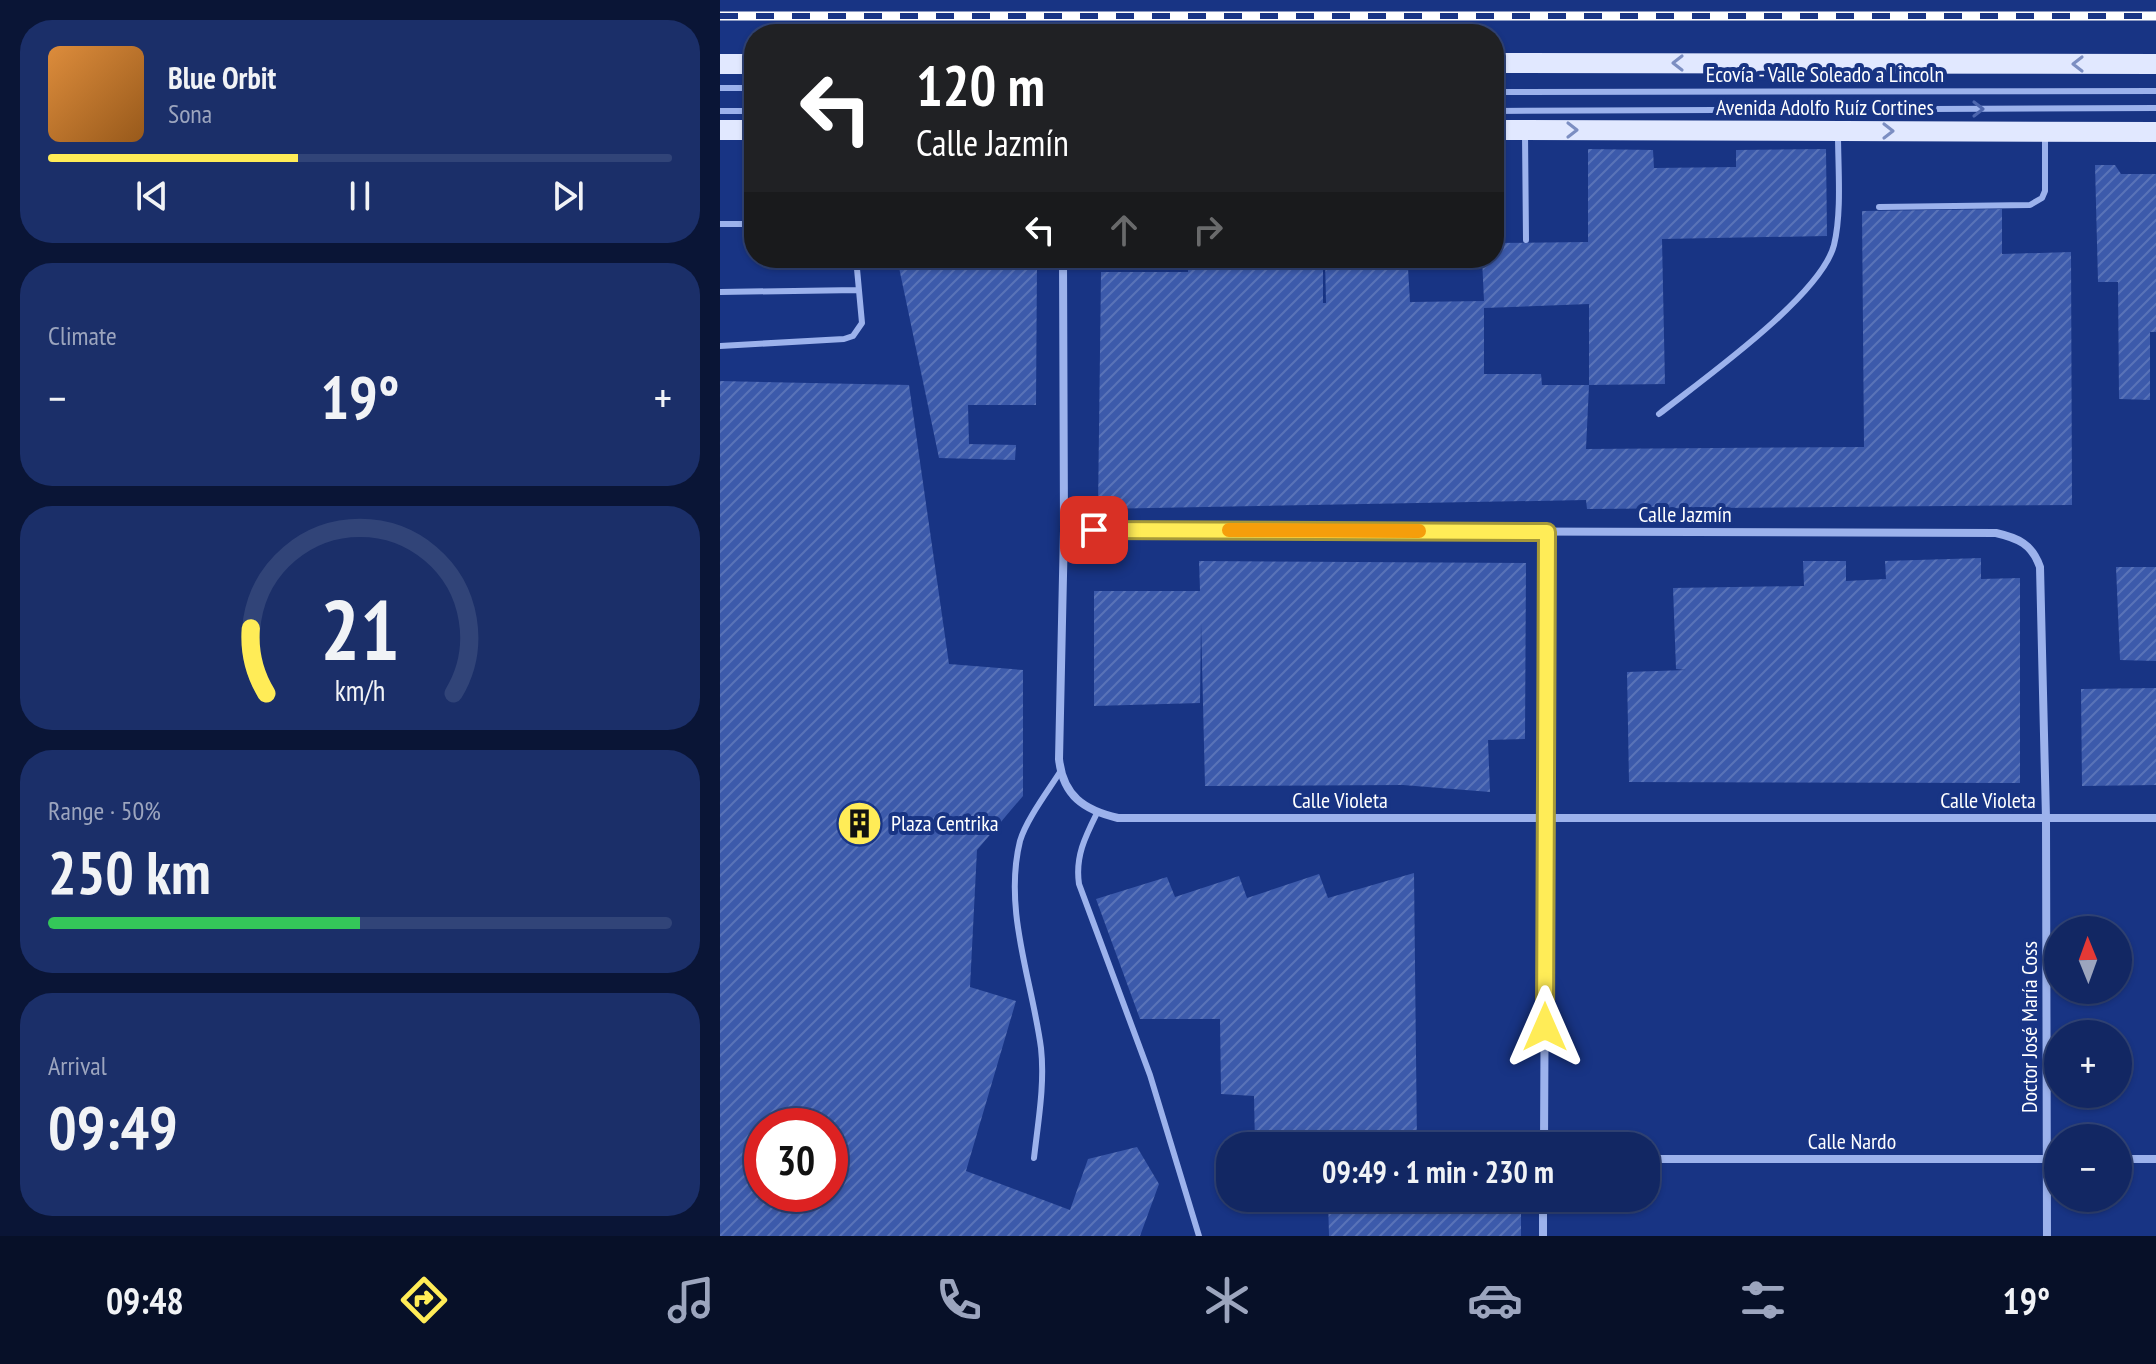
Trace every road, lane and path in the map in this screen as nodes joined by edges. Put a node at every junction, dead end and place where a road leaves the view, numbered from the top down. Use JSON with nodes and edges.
{"nodes":[{"id":1,"x":1504,"y":63,"type":"edge"},
{"id":2,"x":720,"y":64,"type":"edge"},
{"id":3,"x":744,"y":64,"type":"edge"},
{"id":4,"x":2156,"y":64,"type":"edge"},
{"id":5,"x":720,"y":88,"type":"edge"},
{"id":6,"x":744,"y":88,"type":"edge"},
{"id":7,"x":2156,"y":91,"type":"edge"},
{"id":8,"x":1504,"y":92,"type":"edge"},
{"id":9,"x":2156,"y":108,"type":"edge"},
{"id":10,"x":720,"y":111,"type":"edge"},
{"id":11,"x":744,"y":111,"type":"edge"},
{"id":12,"x":1504,"y":111,"type":"edge"},
{"id":13,"x":720,"y":130,"type":"edge"},
{"id":14,"x":744,"y":130,"type":"edge"},
{"id":15,"x":1504,"y":130,"type":"edge"},
{"id":16,"x":1525,"y":130,"type":"junction"},
{"id":17,"x":1838,"y":131,"type":"junction"},
{"id":18,"x":2045,"y":131,"type":"junction"},
{"id":19,"x":2156,"y":132,"type":"edge"},
{"id":20,"x":1879,"y":207,"type":"dead end"},
{"id":21,"x":720,"y":224,"type":"edge"},
{"id":22,"x":744,"y":224,"type":"edge"},
{"id":23,"x":1526,"y":240,"type":"dead end"},
{"id":24,"x":857,"y":268,"type":"edge"},
{"id":25,"x":1063,"y":268,"type":"edge"},
{"id":26,"x":858,"y":290,"type":"junction"},
{"id":27,"x":720,"y":292,"type":"edge"},
{"id":28,"x":720,"y":346,"type":"edge"},
{"id":29,"x":1659,"y":414,"type":"dead end"},
{"id":30,"x":1064,"y":530,"type":"junction"},
{"id":31,"x":1547,"y":532,"type":"junction"},
{"id":32,"x":1060,"y":772,"type":"junction"},
{"id":33,"x":1097,"y":813,"type":"junction"},
{"id":34,"x":1546,"y":818,"type":"junction"},
{"id":35,"x":2046,"y":818,"type":"junction"},
{"id":36,"x":2156,"y":818,"type":"edge"},
{"id":37,"x":2048,"y":1124,"type":"edge"},
{"id":38,"x":1544,"y":1132,"type":"edge"},
{"id":39,"x":1034,"y":1158,"type":"dead end"},
{"id":40,"x":1660,"y":1159,"type":"edge"},
{"id":41,"x":2044,"y":1159,"type":"edge"},
{"id":42,"x":2132,"y":1159,"type":"edge"},
{"id":43,"x":2156,"y":1159,"type":"edge"},
{"id":44,"x":1543,"y":1212,"type":"edge"},
{"id":45,"x":2047,"y":1212,"type":"edge"},
{"id":46,"x":1199,"y":1236,"type":"edge"},
{"id":47,"x":1543,"y":1236,"type":"edge"},
{"id":48,"x":2047,"y":1236,"type":"edge"}],
"edges":[{"from":4,"to":1,"type":"main road","name":"Avenida Adolfo Ruíz Cortines","one_way":true},
{"from":2,"to":3,"type":"main road"},
{"from":5,"to":6,"type":"lane"},
{"from":7,"to":8,"type":"lane","name":"Ecovía - Valle Soleado a Lincoln"},
{"from":12,"to":9,"type":"lane","one_way":true},
{"from":10,"to":11,"type":"lane"},
{"from":13,"to":14,"type":"main road"},
{"from":15,"to":16,"type":"main road","name":"Avenida Adolfo Ruíz Cortines"},
{"from":16,"to":17,"type":"main road","name":"Avenida Adolfo Ruíz Cortines","one_way":true},
{"from":16,"to":23,"type":"lane"},
{"from":17,"to":18,"type":"main road","name":"Avenida Adolfo Ruíz Cortines","one_way":true},
{"from":17,"to":29,"type":"lane"},
{"from":18,"to":19,"type":"main road","name":"Avenida Adolfo Ruíz Cortines"},
{"from":18,"to":20,"type":"lane"},
{"from":21,"to":22,"type":"lane"},
{"from":24,"to":26,"type":"lane"},
{"from":25,"to":30,"type":"street"},
{"from":26,"to":27,"type":"lane"},
{"from":26,"to":28,"type":"lane"},
{"from":30,"to":31,"type":"street","name":"Calle Jazmín"},
{"from":30,"to":32,"type":"street"},
{"from":31,"to":34,"type":"street"},
{"from":31,"to":35,"type":"street","name":"Calle Jazmín"},
{"from":32,"to":33,"type":"street"},
{"from":32,"to":39,"type":"lane"},
{"from":33,"to":34,"type":"street","name":"Calle Violeta"},
{"from":33,"to":46,"type":"lane"},
{"from":34,"to":35,"type":"street","name":"Calle Violeta"},
{"from":34,"to":38,"type":"street"},
{"from":35,"to":36,"type":"street","name":"Calle Violeta"},
{"from":35,"to":37,"type":"street","name":"Doctor José María Coss"},
{"from":40,"to":41,"type":"street","name":"Calle Nardo"},
{"from":42,"to":43,"type":"street"},
{"from":44,"to":47,"type":"street"},
{"from":45,"to":48,"type":"street","name":"Doctor José María Coss"}]}
